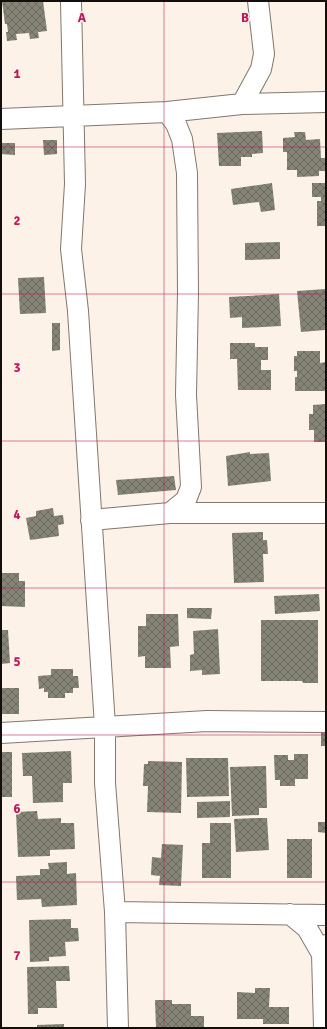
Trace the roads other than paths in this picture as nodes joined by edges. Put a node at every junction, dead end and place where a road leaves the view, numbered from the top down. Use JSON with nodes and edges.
{"nodes":[{"id":1,"x":71,"y":1,"type":"edge"},
{"id":2,"x":258,"y":1,"type":"edge"},
{"id":3,"x":326,"y":102,"type":"edge"},
{"id":4,"x":242,"y":104,"type":"junction"},
{"id":5,"x":168,"y":112,"type":"junction"},
{"id":6,"x":73,"y":116,"type":"junction"},
{"id":7,"x":1,"y":119,"type":"edge"},
{"id":8,"x":326,"y":512,"type":"edge"},
{"id":9,"x":170,"y":513,"type":"junction"},
{"id":10,"x":91,"y":520,"type":"junction"},
{"id":11,"x":326,"y":722,"type":"edge"},
{"id":12,"x":105,"y":726,"type":"junction"},
{"id":13,"x":1,"y":733,"type":"edge"},
{"id":14,"x":115,"y":912,"type":"junction"},
{"id":15,"x":290,"y":914,"type":"junction"},
{"id":16,"x":326,"y":915,"type":"edge"},
{"id":17,"x":324,"y":950,"type":"edge"},
{"id":18,"x":324,"y":1025,"type":"edge"},
{"id":19,"x":118,"y":1028,"type":"edge"}],
"edges":[{"from":1,"to":6,"type":"street"},
{"from":2,"to":4,"type":"street"},
{"from":3,"to":4,"type":"street"},
{"from":4,"to":5,"type":"street"},
{"from":5,"to":6,"type":"street"},
{"from":5,"to":9,"type":"street"},
{"from":6,"to":7,"type":"street"},
{"from":6,"to":10,"type":"street"},
{"from":8,"to":9,"type":"street"},
{"from":9,"to":10,"type":"street"},
{"from":10,"to":12,"type":"street"},
{"from":11,"to":12,"type":"street"},
{"from":12,"to":13,"type":"street"},
{"from":12,"to":14,"type":"street"},
{"from":14,"to":15,"type":"street"},
{"from":14,"to":19,"type":"street"},
{"from":15,"to":16,"type":"street"},
{"from":15,"to":17,"type":"street"},
{"from":17,"to":18,"type":"street"}]}
